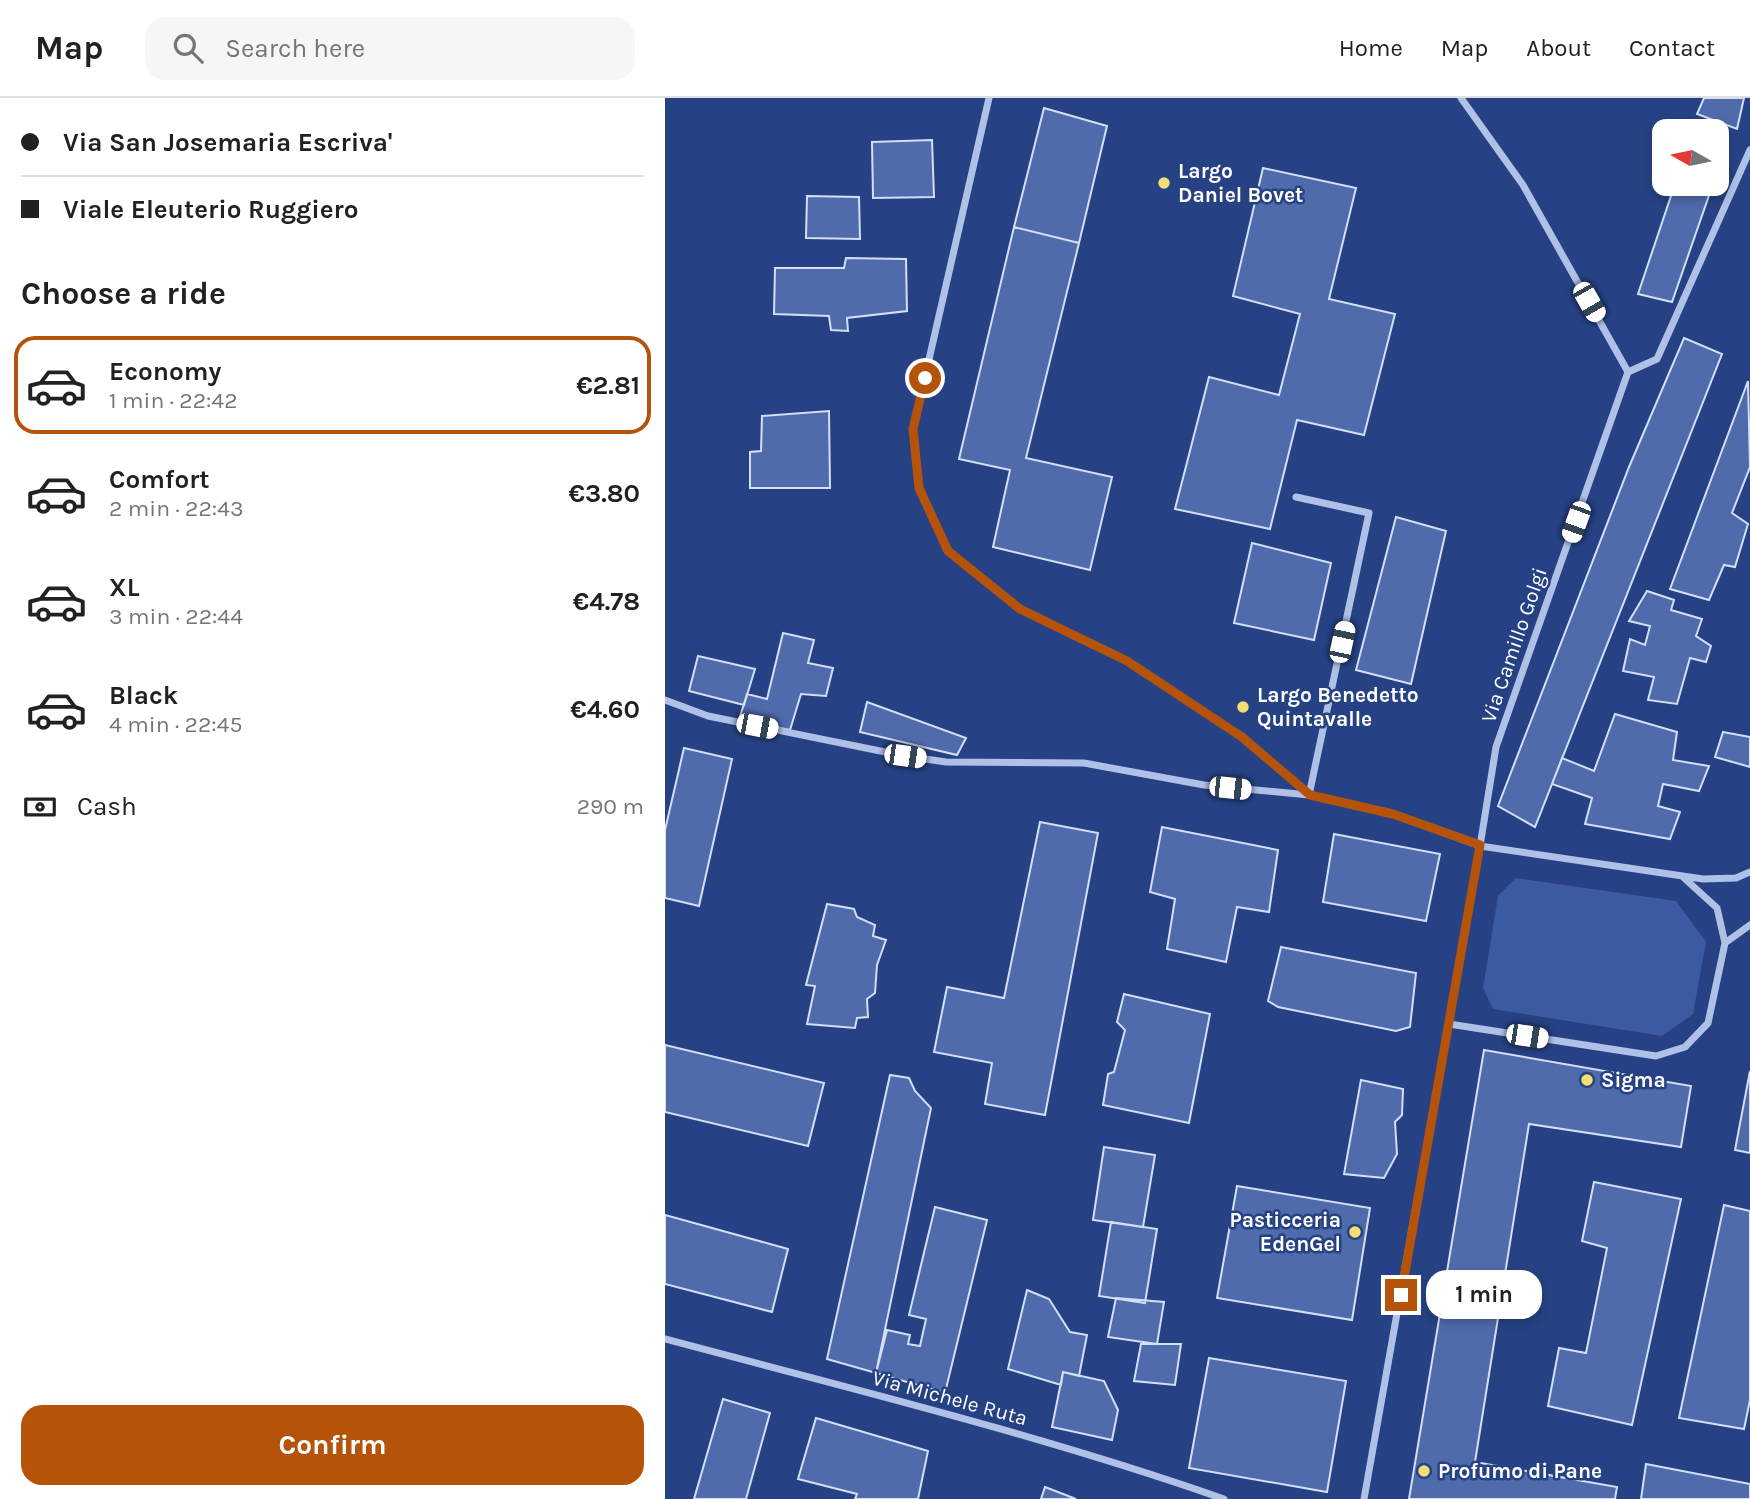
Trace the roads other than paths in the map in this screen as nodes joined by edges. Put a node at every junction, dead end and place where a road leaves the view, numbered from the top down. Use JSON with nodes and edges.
{"nodes":[{"id":1,"x":989,"y":98,"type":"edge"},
{"id":2,"x":1461,"y":98,"type":"edge"},
{"id":3,"x":1750,"y":150,"type":"edge"},
{"id":4,"x":1628,"y":372,"type":"junction"},
{"id":5,"x":1296,"y":497,"type":"dead end"},
{"id":6,"x":665,"y":700,"type":"edge"},
{"id":7,"x":1310,"y":795,"type":"junction"},
{"id":8,"x":1480,"y":845,"type":"junction"},
{"id":9,"x":1750,"y":872,"type":"edge"},
{"id":10,"x":1683,"y":877,"type":"junction"},
{"id":11,"x":1750,"y":925,"type":"edge"},
{"id":12,"x":1725,"y":943,"type":"junction"},
{"id":13,"x":1449,"y":1024,"type":"junction"},
{"id":14,"x":665,"y":1339,"type":"edge"},
{"id":15,"x":1224,"y":1499,"type":"edge"},
{"id":16,"x":1364,"y":1499,"type":"edge"}],
"edges":[{"from":1,"to":7,"type":"street"},
{"from":2,"to":4,"type":"street"},
{"from":3,"to":4,"type":"street"},
{"from":4,"to":8,"type":"street","name":"Via Camillo Golgi"},
{"from":5,"to":7,"type":"street"},
{"from":6,"to":7,"type":"street"},
{"from":7,"to":8,"type":"street"},
{"from":8,"to":10,"type":"street"},
{"from":8,"to":13,"type":"street","name":"Via Camillo Golgi"},
{"from":9,"to":10,"type":"street"},
{"from":10,"to":12,"type":"street"},
{"from":11,"to":12,"type":"street"},
{"from":12,"to":13,"type":"street"},
{"from":13,"to":16,"type":"street","name":"Via Camillo Golgi"},
{"from":14,"to":15,"type":"street","name":"Via Michele Ruta"}]}
